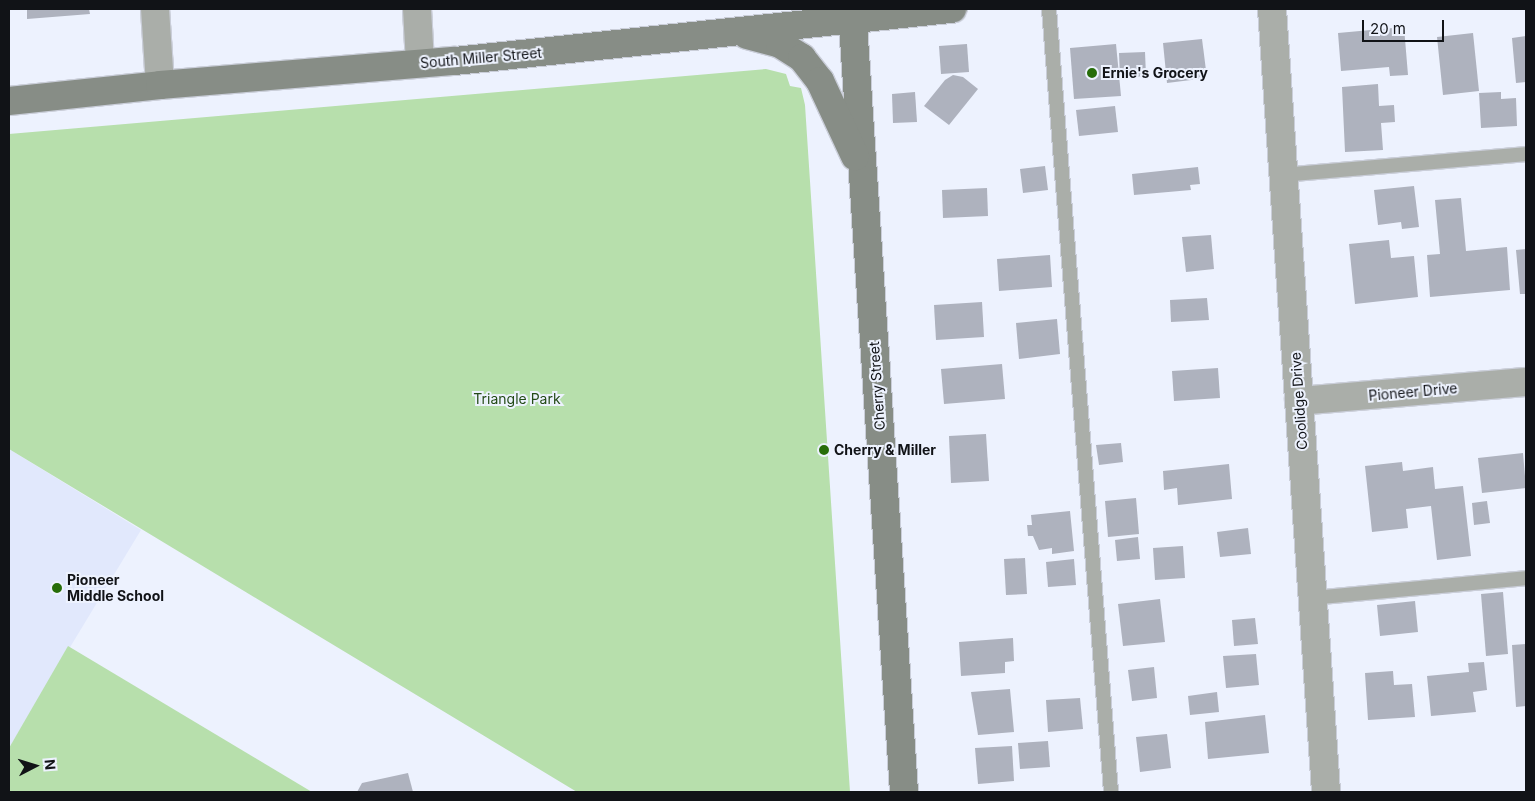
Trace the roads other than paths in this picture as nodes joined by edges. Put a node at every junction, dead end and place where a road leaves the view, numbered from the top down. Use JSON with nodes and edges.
{"nodes":[{"id":1,"x":155,"y":9,"type":"edge"},
{"id":2,"x":417,"y":9,"type":"edge"},
{"id":3,"x":952,"y":9,"type":"edge"},
{"id":4,"x":1048,"y":9,"type":"edge"},
{"id":5,"x":1272,"y":9,"type":"edge"},
{"id":6,"x":852,"y":14,"type":"edge"},
{"id":7,"x":736,"y":31,"type":"junction"},
{"id":8,"x":420,"y":63,"type":"junction"},
{"id":9,"x":160,"y":85,"type":"junction"},
{"id":10,"x":9,"y":101,"type":"edge"},
{"id":11,"x":1526,"y":154,"type":"edge"},
{"id":12,"x":862,"y":174,"type":"junction"},
{"id":13,"x":1283,"y":175,"type":"junction"},
{"id":14,"x":1526,"y":382,"type":"edge"},
{"id":15,"x":1299,"y":401,"type":"junction"},
{"id":16,"x":1526,"y":578,"type":"edge"},
{"id":17,"x":1312,"y":598,"type":"junction"},
{"id":18,"x":904,"y":792,"type":"edge"},
{"id":19,"x":1111,"y":792,"type":"edge"},
{"id":20,"x":1326,"y":792,"type":"edge"}],
"edges":[{"from":1,"to":9,"type":"street"},
{"from":2,"to":8,"type":"street"},
{"from":3,"to":6,"type":"main road","name":"South Miller Street"},
{"from":4,"to":19,"type":"lane"},
{"from":5,"to":13,"type":"street","name":"Coolidge Drive"},
{"from":6,"to":7,"type":"main road","name":"South Miller Street"},
{"from":6,"to":12,"type":"main road","name":"Cherry Street"},
{"from":7,"to":8,"type":"main road","name":"South Miller Street"},
{"from":7,"to":12,"type":"main road"},
{"from":8,"to":9,"type":"main road","name":"South Miller Street"},
{"from":9,"to":10,"type":"main road","name":"South Miller Street"},
{"from":11,"to":13,"type":"lane"},
{"from":12,"to":18,"type":"main road","name":"Cherry Street"},
{"from":13,"to":15,"type":"street","name":"Coolidge Drive"},
{"from":14,"to":15,"type":"street","name":"Pioneer Drive"},
{"from":15,"to":17,"type":"street","name":"Coolidge Drive"},
{"from":16,"to":17,"type":"lane"},
{"from":17,"to":20,"type":"street","name":"Coolidge Drive"}]}
